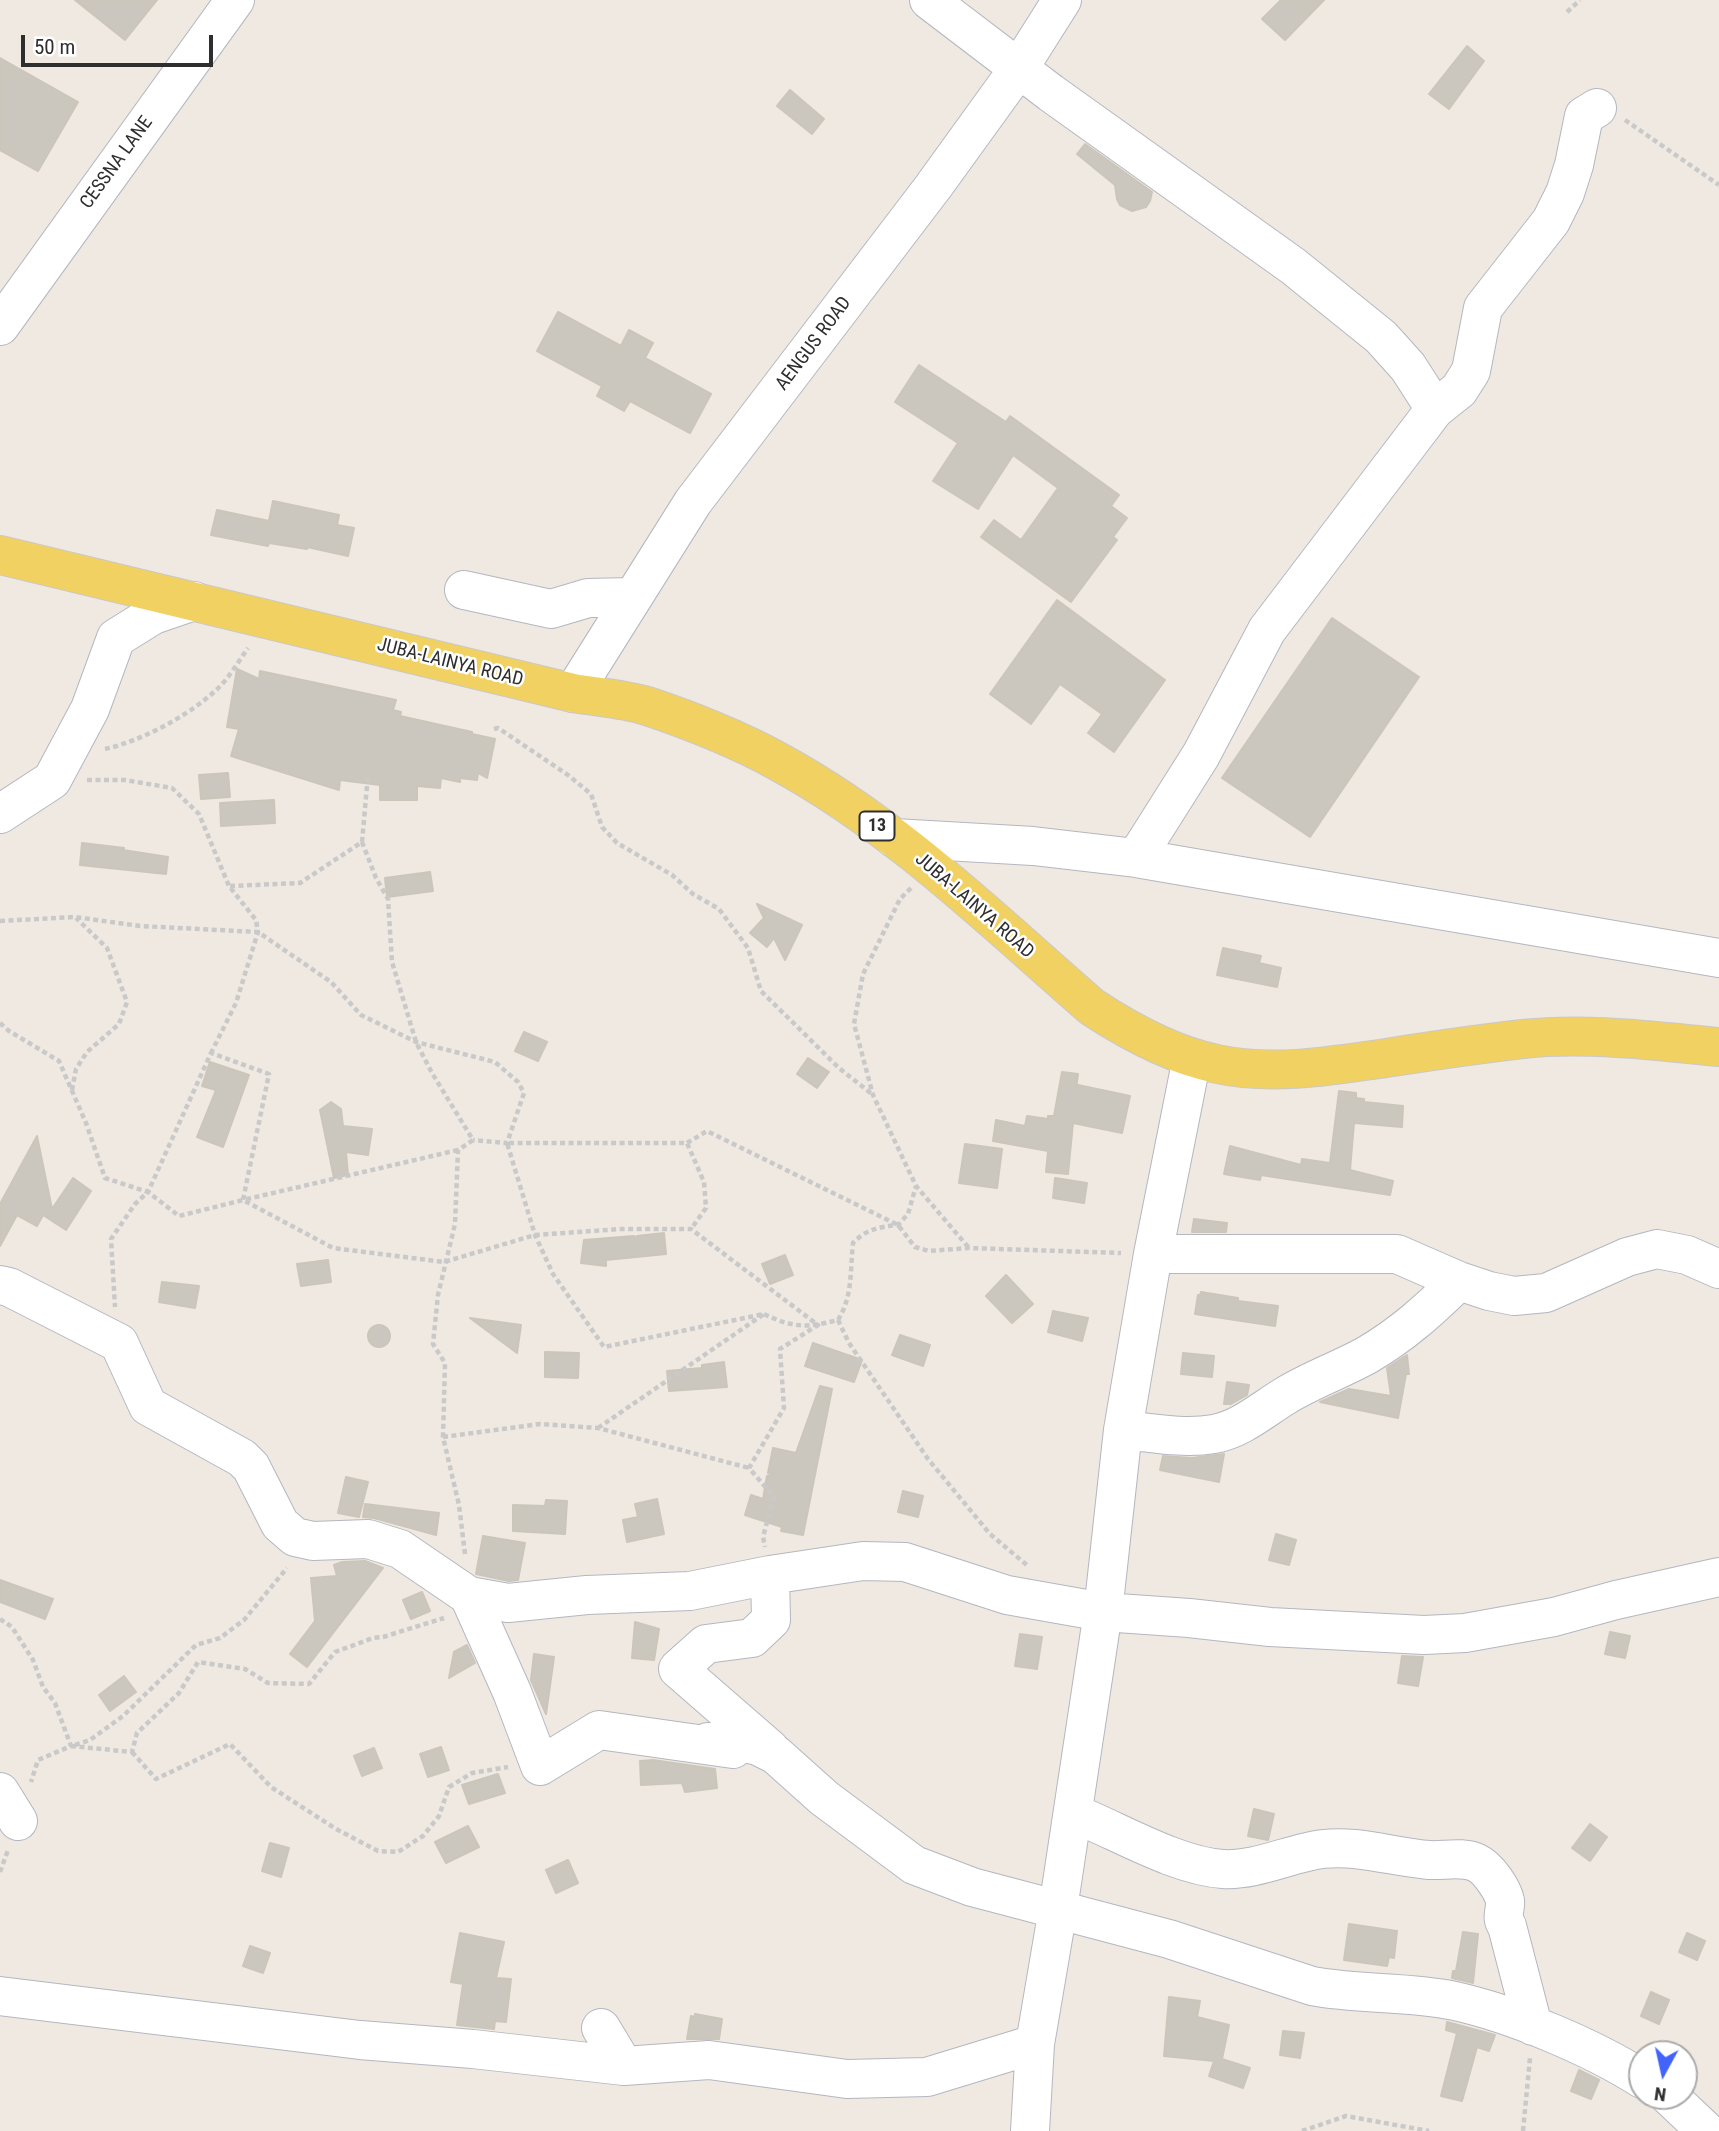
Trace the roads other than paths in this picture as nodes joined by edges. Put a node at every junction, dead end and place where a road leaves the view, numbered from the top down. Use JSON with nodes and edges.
{"nodes":[{"id":1,"x":235,"y":0,"type":"edge"},
{"id":2,"x":929,"y":0,"type":"edge"},
{"id":3,"x":1062,"y":0,"type":"edge"},
{"id":4,"x":1019,"y":68,"type":"junction"},
{"id":5,"x":1597,"y":108,"type":"road end"},
{"id":6,"x":0,"y":326,"type":"edge"},
{"id":7,"x":1435,"y":410,"type":"junction"},
{"id":8,"x":0,"y":555,"type":"edge"},
{"id":9,"x":464,"y":590,"type":"dead end"},
{"id":10,"x":633,"y":597,"type":"junction"},
{"id":11,"x":194,"y":601,"type":"junction"},
{"id":12,"x":573,"y":693,"type":"junction"},
{"id":13,"x":0,"y":814,"type":"edge"},
{"id":14,"x":894,"y":838,"type":"junction"},
{"id":15,"x":1136,"y":858,"type":"junction"},
{"id":16,"x":1719,"y":958,"type":"edge"},
{"id":17,"x":1719,"y":1047,"type":"edge"},
{"id":18,"x":1192,"y":1058,"type":"junction"},
{"id":19,"x":1153,"y":1254,"type":"junction"},
{"id":20,"x":1719,"y":1269,"type":"edge"},
{"id":21,"x":1459,"y":1281,"type":"junction"},
{"id":22,"x":0,"y":1285,"type":"edge"},
{"id":23,"x":1123,"y":1430,"type":"junction"},
{"id":24,"x":770,"y":1575,"type":"junction"},
{"id":25,"x":1719,"y":1577,"type":"edge"},
{"id":26,"x":469,"y":1595,"type":"junction"},
{"id":27,"x":1103,"y":1612,"type":"junction"},
{"id":28,"x":708,"y":1742,"type":"dead end"},
{"id":29,"x":776,"y":1755,"type":"junction"},
{"id":30,"x":1073,"y":1813,"type":"junction"},
{"id":31,"x":1058,"y":1909,"type":"junction"},
{"id":32,"x":0,"y":1996,"type":"edge"},
{"id":33,"x":1533,"y":2026,"type":"junction"},
{"id":34,"x":601,"y":2028,"type":"dead end"},
{"id":35,"x":1035,"y":2044,"type":"junction"},
{"id":36,"x":624,"y":2066,"type":"junction"},
{"id":37,"x":1628,"y":2070,"type":"edge"},
{"id":38,"x":1684,"y":2110,"type":"edge"},
{"id":39,"x":1030,"y":2131,"type":"edge"},
{"id":40,"x":1706,"y":2131,"type":"edge"}],
"edges":[{"from":1,"to":6,"type":"street","name":"CESSNA LANE"},
{"from":2,"to":4,"type":"street"},
{"from":3,"to":4,"type":"street","name":"AENGUS ROAD"},
{"from":4,"to":7,"type":"street"},
{"from":4,"to":10,"type":"street","name":"AENGUS ROAD"},
{"from":5,"to":7,"type":"street"},
{"from":7,"to":15,"type":"street"},
{"from":8,"to":11,"type":"main road","name":"JUBA-LAINYA ROAD","number":"13"},
{"from":9,"to":10,"type":"street"},
{"from":10,"to":12,"type":"street","name":"AENGUS ROAD"},
{"from":11,"to":12,"type":"main road","name":"JUBA-LAINYA ROAD","number":"13"},
{"from":11,"to":13,"type":"street"},
{"from":12,"to":14,"type":"main road","name":"JUBA-LAINYA ROAD","number":"13"},
{"from":14,"to":15,"type":"street"},
{"from":14,"to":18,"type":"main road","name":"JUBA-LAINYA ROAD","number":"13"},
{"from":15,"to":16,"type":"street"},
{"from":17,"to":18,"type":"main road","name":"JUBA-LAINYA ROAD","number":"13"},
{"from":18,"to":19,"type":"street"},
{"from":19,"to":21,"type":"street"},
{"from":19,"to":23,"type":"street"},
{"from":20,"to":21,"type":"street"},
{"from":21,"to":23,"type":"street"},
{"from":22,"to":26,"type":"street"},
{"from":23,"to":27,"type":"street"},
{"from":24,"to":26,"type":"street"},
{"from":24,"to":27,"type":"street"},
{"from":24,"to":29,"type":"street"},
{"from":25,"to":27,"type":"street"},
{"from":26,"to":29,"type":"street"},
{"from":27,"to":30,"type":"street"},
{"from":28,"to":29,"type":"street"},
{"from":29,"to":31,"type":"street"},
{"from":30,"to":31,"type":"street"},
{"from":30,"to":33,"type":"street"},
{"from":31,"to":33,"type":"street"},
{"from":31,"to":35,"type":"street"},
{"from":32,"to":36,"type":"street"},
{"from":33,"to":37,"type":"street"},
{"from":34,"to":36,"type":"street"},
{"from":35,"to":36,"type":"street"},
{"from":35,"to":39,"type":"street"},
{"from":38,"to":40,"type":"street"}]}
